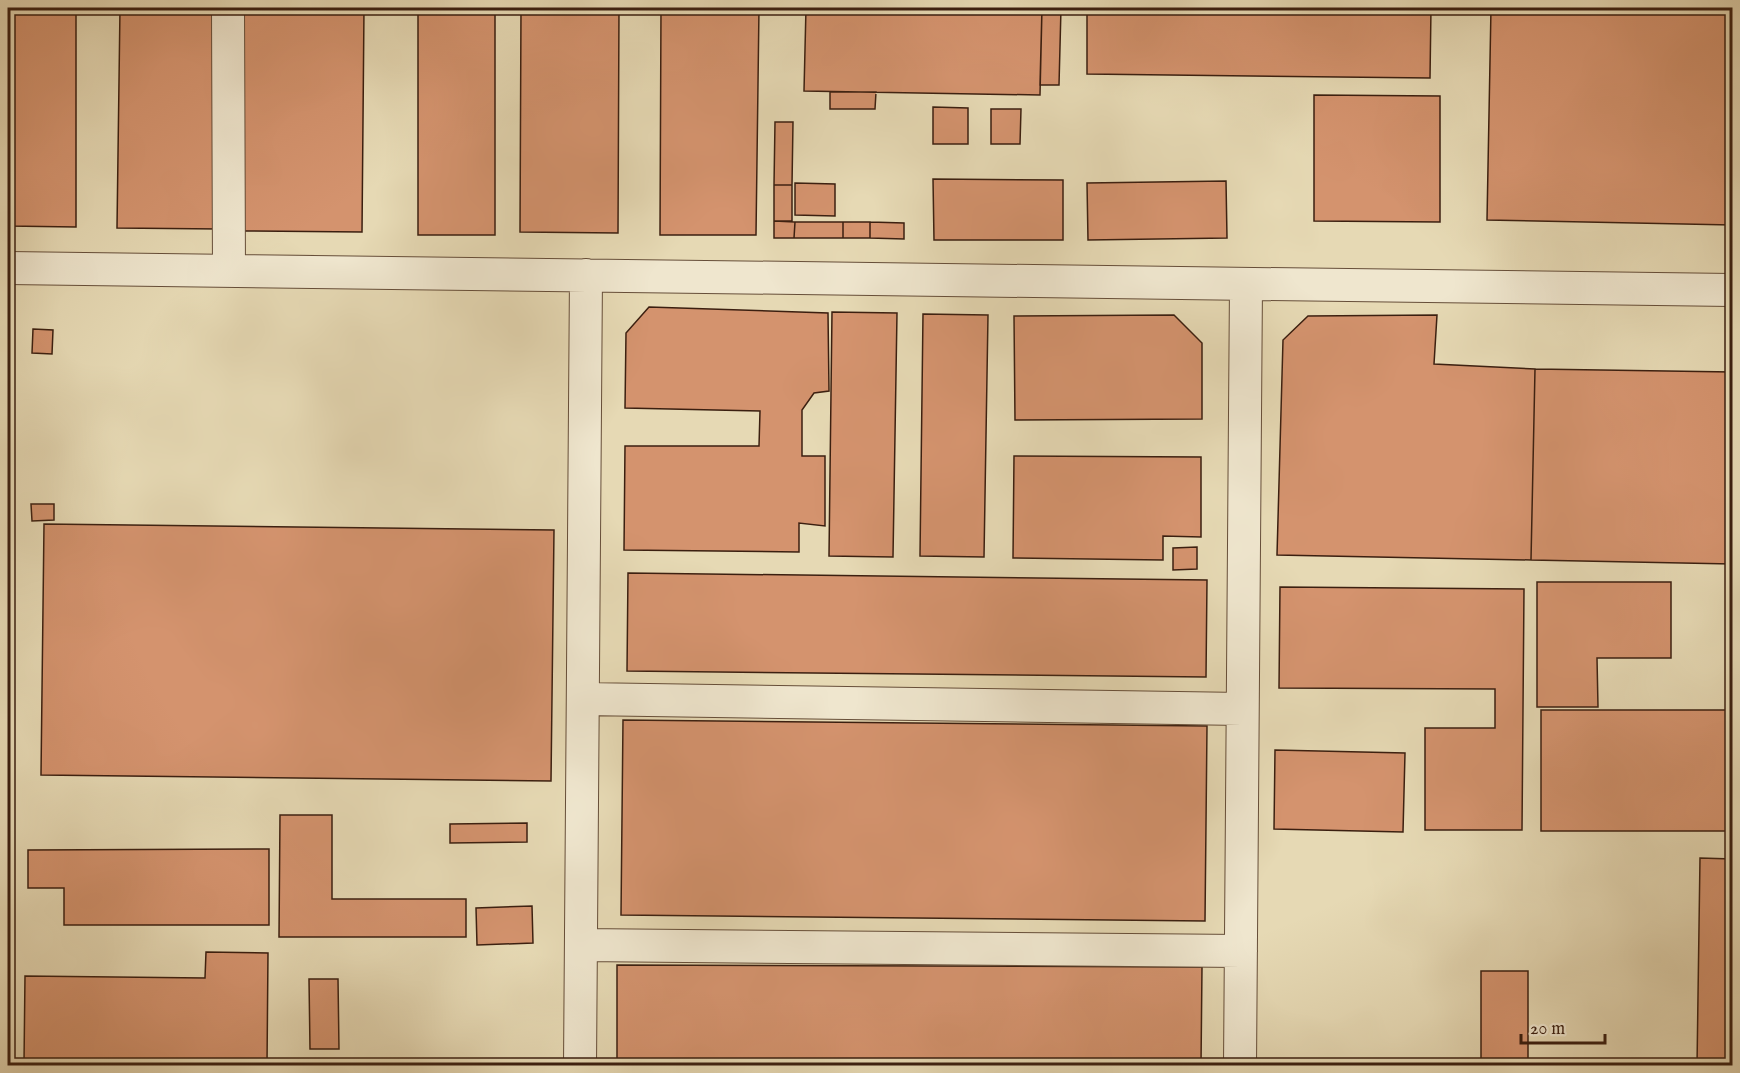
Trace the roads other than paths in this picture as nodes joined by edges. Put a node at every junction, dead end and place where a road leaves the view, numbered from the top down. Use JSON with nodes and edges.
{"nodes":[{"id":1,"x":228,"y":8,"type":"edge"},
{"id":2,"x":8,"y":268,"type":"edge"},
{"id":3,"x":229,"y":271,"type":"junction"},
{"id":4,"x":586,"y":275,"type":"junction"},
{"id":5,"x":1246,"y":284,"type":"junction"},
{"id":6,"x":1732,"y":290,"type":"edge"},
{"id":7,"x":583,"y":699,"type":"junction"},
{"id":8,"x":1242,"y":709,"type":"junction"},
{"id":9,"x":581,"y":945,"type":"junction"},
{"id":10,"x":1241,"y":951,"type":"junction"},
{"id":11,"x":580,"y":1065,"type":"edge"},
{"id":12,"x":1240,"y":1065,"type":"edge"}],
"edges":[{"from":1,"to":3,"type":"lane"},
{"from":2,"to":3,"type":"lane"},
{"from":3,"to":4,"type":"lane"},
{"from":4,"to":5,"type":"lane"},
{"from":4,"to":7,"type":"lane"},
{"from":5,"to":6,"type":"lane"},
{"from":5,"to":8,"type":"lane"},
{"from":7,"to":8,"type":"lane"},
{"from":7,"to":9,"type":"lane"},
{"from":8,"to":10,"type":"lane"},
{"from":9,"to":10,"type":"lane"},
{"from":9,"to":11,"type":"lane"},
{"from":10,"to":12,"type":"lane"}]}
